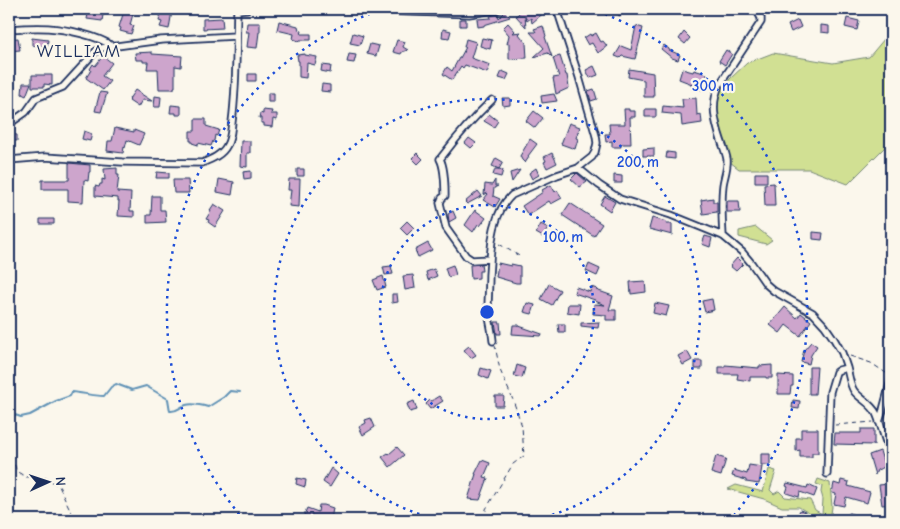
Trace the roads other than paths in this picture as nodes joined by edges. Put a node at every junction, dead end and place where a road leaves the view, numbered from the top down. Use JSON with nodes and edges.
{"nodes":[{"id":1,"x":236,"y":9,"type":"edge"},
{"id":2,"x":247,"y":9,"type":"edge"},
{"id":3,"x":330,"y":9,"type":"edge"},
{"id":4,"x":501,"y":9,"type":"edge"},
{"id":5,"x":557,"y":9,"type":"edge"},
{"id":6,"x":756,"y":9,"type":"edge"},
{"id":7,"x":9,"y":29,"type":"edge"},
{"id":8,"x":236,"y":36,"type":"junction"},
{"id":9,"x":112,"y":46,"type":"junction"},
{"id":10,"x":492,"y":100,"type":"dead end"},
{"id":11,"x":9,"y":124,"type":"edge"},
{"id":12,"x":9,"y":160,"type":"edge"},
{"id":13,"x":578,"y":168,"type":"junction"},
{"id":14,"x":723,"y":236,"type":"junction"},
{"id":15,"x":490,"y":259,"type":"junction"},
{"id":16,"x":493,"y":340,"type":"road end"},
{"id":17,"x":847,"y":368,"type":"junction"},
{"id":18,"x":891,"y":378,"type":"edge"},
{"id":19,"x":879,"y":422,"type":"junction"},
{"id":20,"x":891,"y":453,"type":"edge"},
{"id":21,"x":827,"y":474,"type":"dead end"}],
"edges":[{"from":1,"to":2,"type":"street"},
{"from":1,"to":8,"type":"street"},
{"from":3,"to":4,"type":"street"},
{"from":5,"to":13,"type":"street"},
{"from":6,"to":14,"type":"street"},
{"from":7,"to":9,"type":"street"},
{"from":8,"to":9,"type":"street"},
{"from":8,"to":12,"type":"street"},
{"from":9,"to":11,"type":"street"},
{"from":10,"to":15,"type":"street"},
{"from":13,"to":14,"type":"street"},
{"from":13,"to":15,"type":"street"},
{"from":14,"to":17,"type":"street"},
{"from":15,"to":16,"type":"street"},
{"from":17,"to":19,"type":"street"},
{"from":17,"to":21,"type":"street"},
{"from":18,"to":19,"type":"street"},
{"from":19,"to":20,"type":"street"}]}
